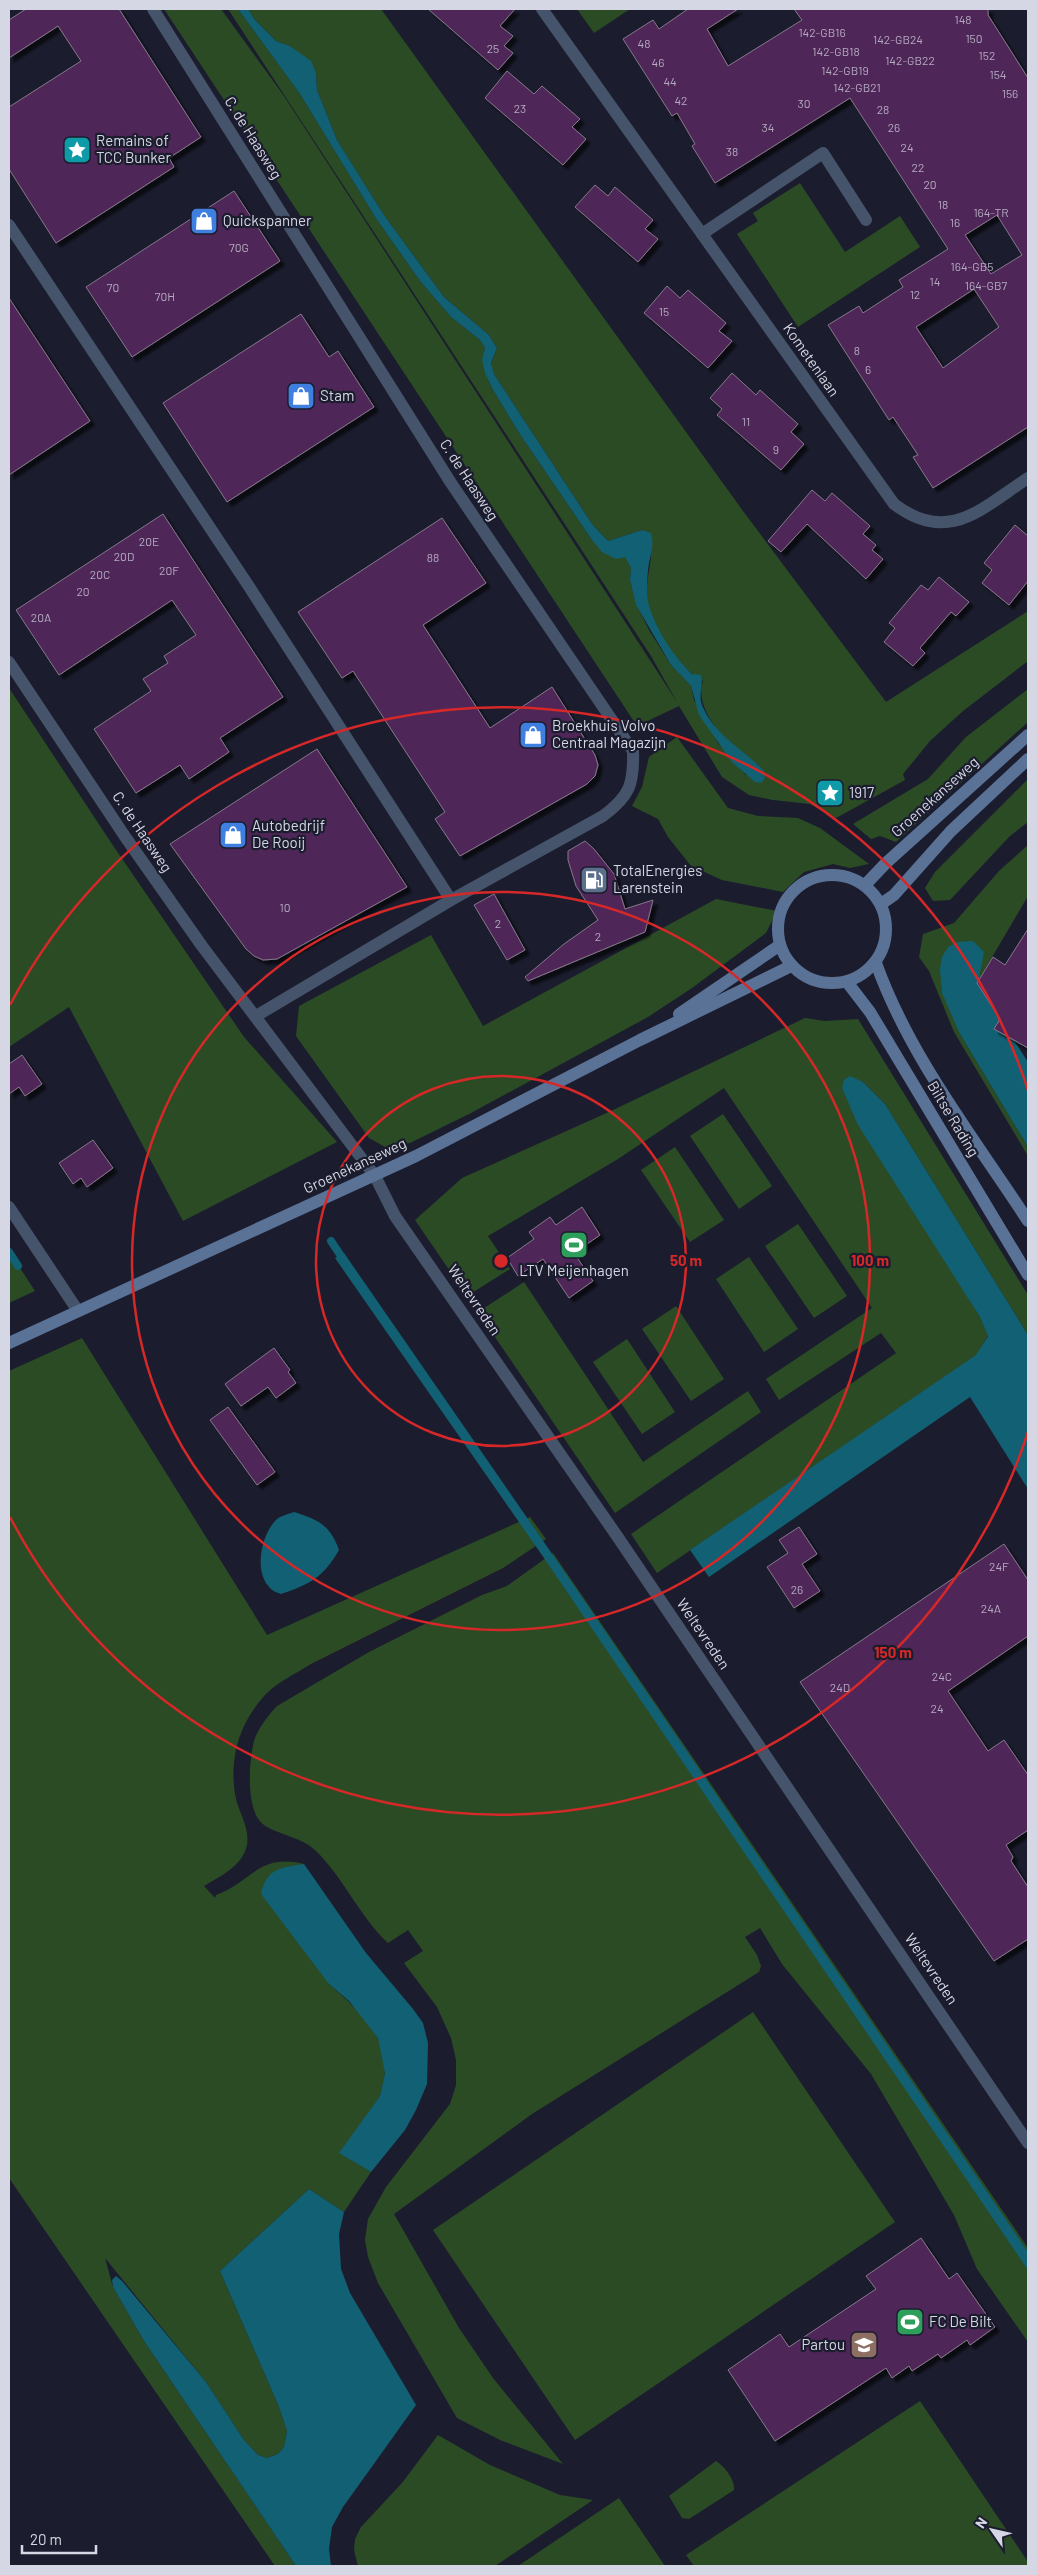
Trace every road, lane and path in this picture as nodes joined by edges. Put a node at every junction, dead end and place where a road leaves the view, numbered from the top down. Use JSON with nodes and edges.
{"nodes":[{"id":1,"x":153,"y":9,"type":"edge"},
{"id":2,"x":542,"y":9,"type":"edge"},
{"id":3,"x":866,"y":220,"type":"dead end"},
{"id":4,"x":9,"y":225,"type":"edge"},
{"id":5,"x":702,"y":234,"type":"junction"},
{"id":6,"x":1028,"y":478,"type":"edge"},
{"id":7,"x":9,"y":662,"type":"edge"},
{"id":8,"x":1028,"y":735,"type":"edge"},
{"id":9,"x":1028,"y":759,"type":"edge"},
{"id":10,"x":865,"y":885,"type":"junction"},
{"id":11,"x":452,"y":900,"type":"junction"},
{"id":12,"x":881,"y":904,"type":"junction"},
{"id":13,"x":780,"y":945,"type":"junction"},
{"id":14,"x":876,"y":963,"type":"junction"},
{"id":15,"x":791,"y":966,"type":"junction"},
{"id":16,"x":847,"y":982,"type":"junction"},
{"id":17,"x":256,"y":1016,"type":"junction"},
{"id":18,"x":640,"y":1040,"type":"junction"},
{"id":19,"x":352,"y":1144,"type":"joint"},
{"id":20,"x":375,"y":1176,"type":"junction"},
{"id":21,"x":9,"y":1207,"type":"edge"},
{"id":22,"x":1028,"y":1221,"type":"edge"},
{"id":23,"x":1028,"y":1275,"type":"edge"},
{"id":24,"x":78,"y":1311,"type":"junction"},
{"id":25,"x":9,"y":1343,"type":"edge"},
{"id":26,"x":1028,"y":2143,"type":"edge"}],
"edges":[{"from":1,"to":11,"type":"street","name":"C. de Haasweg"},
{"from":2,"to":5,"type":"street","name":"Kometenlaan"},
{"from":3,"to":5,"type":"street"},
{"from":4,"to":11,"type":"street"},
{"from":5,"to":6,"type":"street","name":"Kometenlaan"},
{"from":7,"to":17,"type":"street","name":"C. de Haasweg"},
{"from":8,"to":10,"type":"main road","name":"Groenekanseweg"},
{"from":9,"to":12,"type":"main road"},
{"from":10,"to":12,"type":"main road"},
{"from":10,"to":13,"type":"main road"},
{"from":11,"to":17,"type":"street","name":"C. de Haasweg"},
{"from":12,"to":14,"type":"main road"},
{"from":13,"to":15,"type":"main road"},
{"from":13,"to":18,"type":"main road","name":"Groenekanseweg"},
{"from":14,"to":16,"type":"main road"},
{"from":14,"to":22,"type":"main road","name":"Biltse Rading"},
{"from":15,"to":16,"type":"main road"},
{"from":15,"to":18,"type":"main road","name":"Groenekanseweg"},
{"from":16,"to":23,"type":"main road","name":"Biltse Rading"},
{"from":17,"to":19,"type":"street","name":"C. de Haasweg"},
{"from":18,"to":20,"type":"main road","name":"Groenekanseweg"},
{"from":19,"to":20,"type":"street","name":"Weltevreden"},
{"from":20,"to":24,"type":"main road","name":"Groenekanseweg"},
{"from":20,"to":26,"type":"street","name":"Weltevreden"},
{"from":21,"to":24,"type":"street"},
{"from":24,"to":25,"type":"main road","name":"Groenekanseweg"}]}
